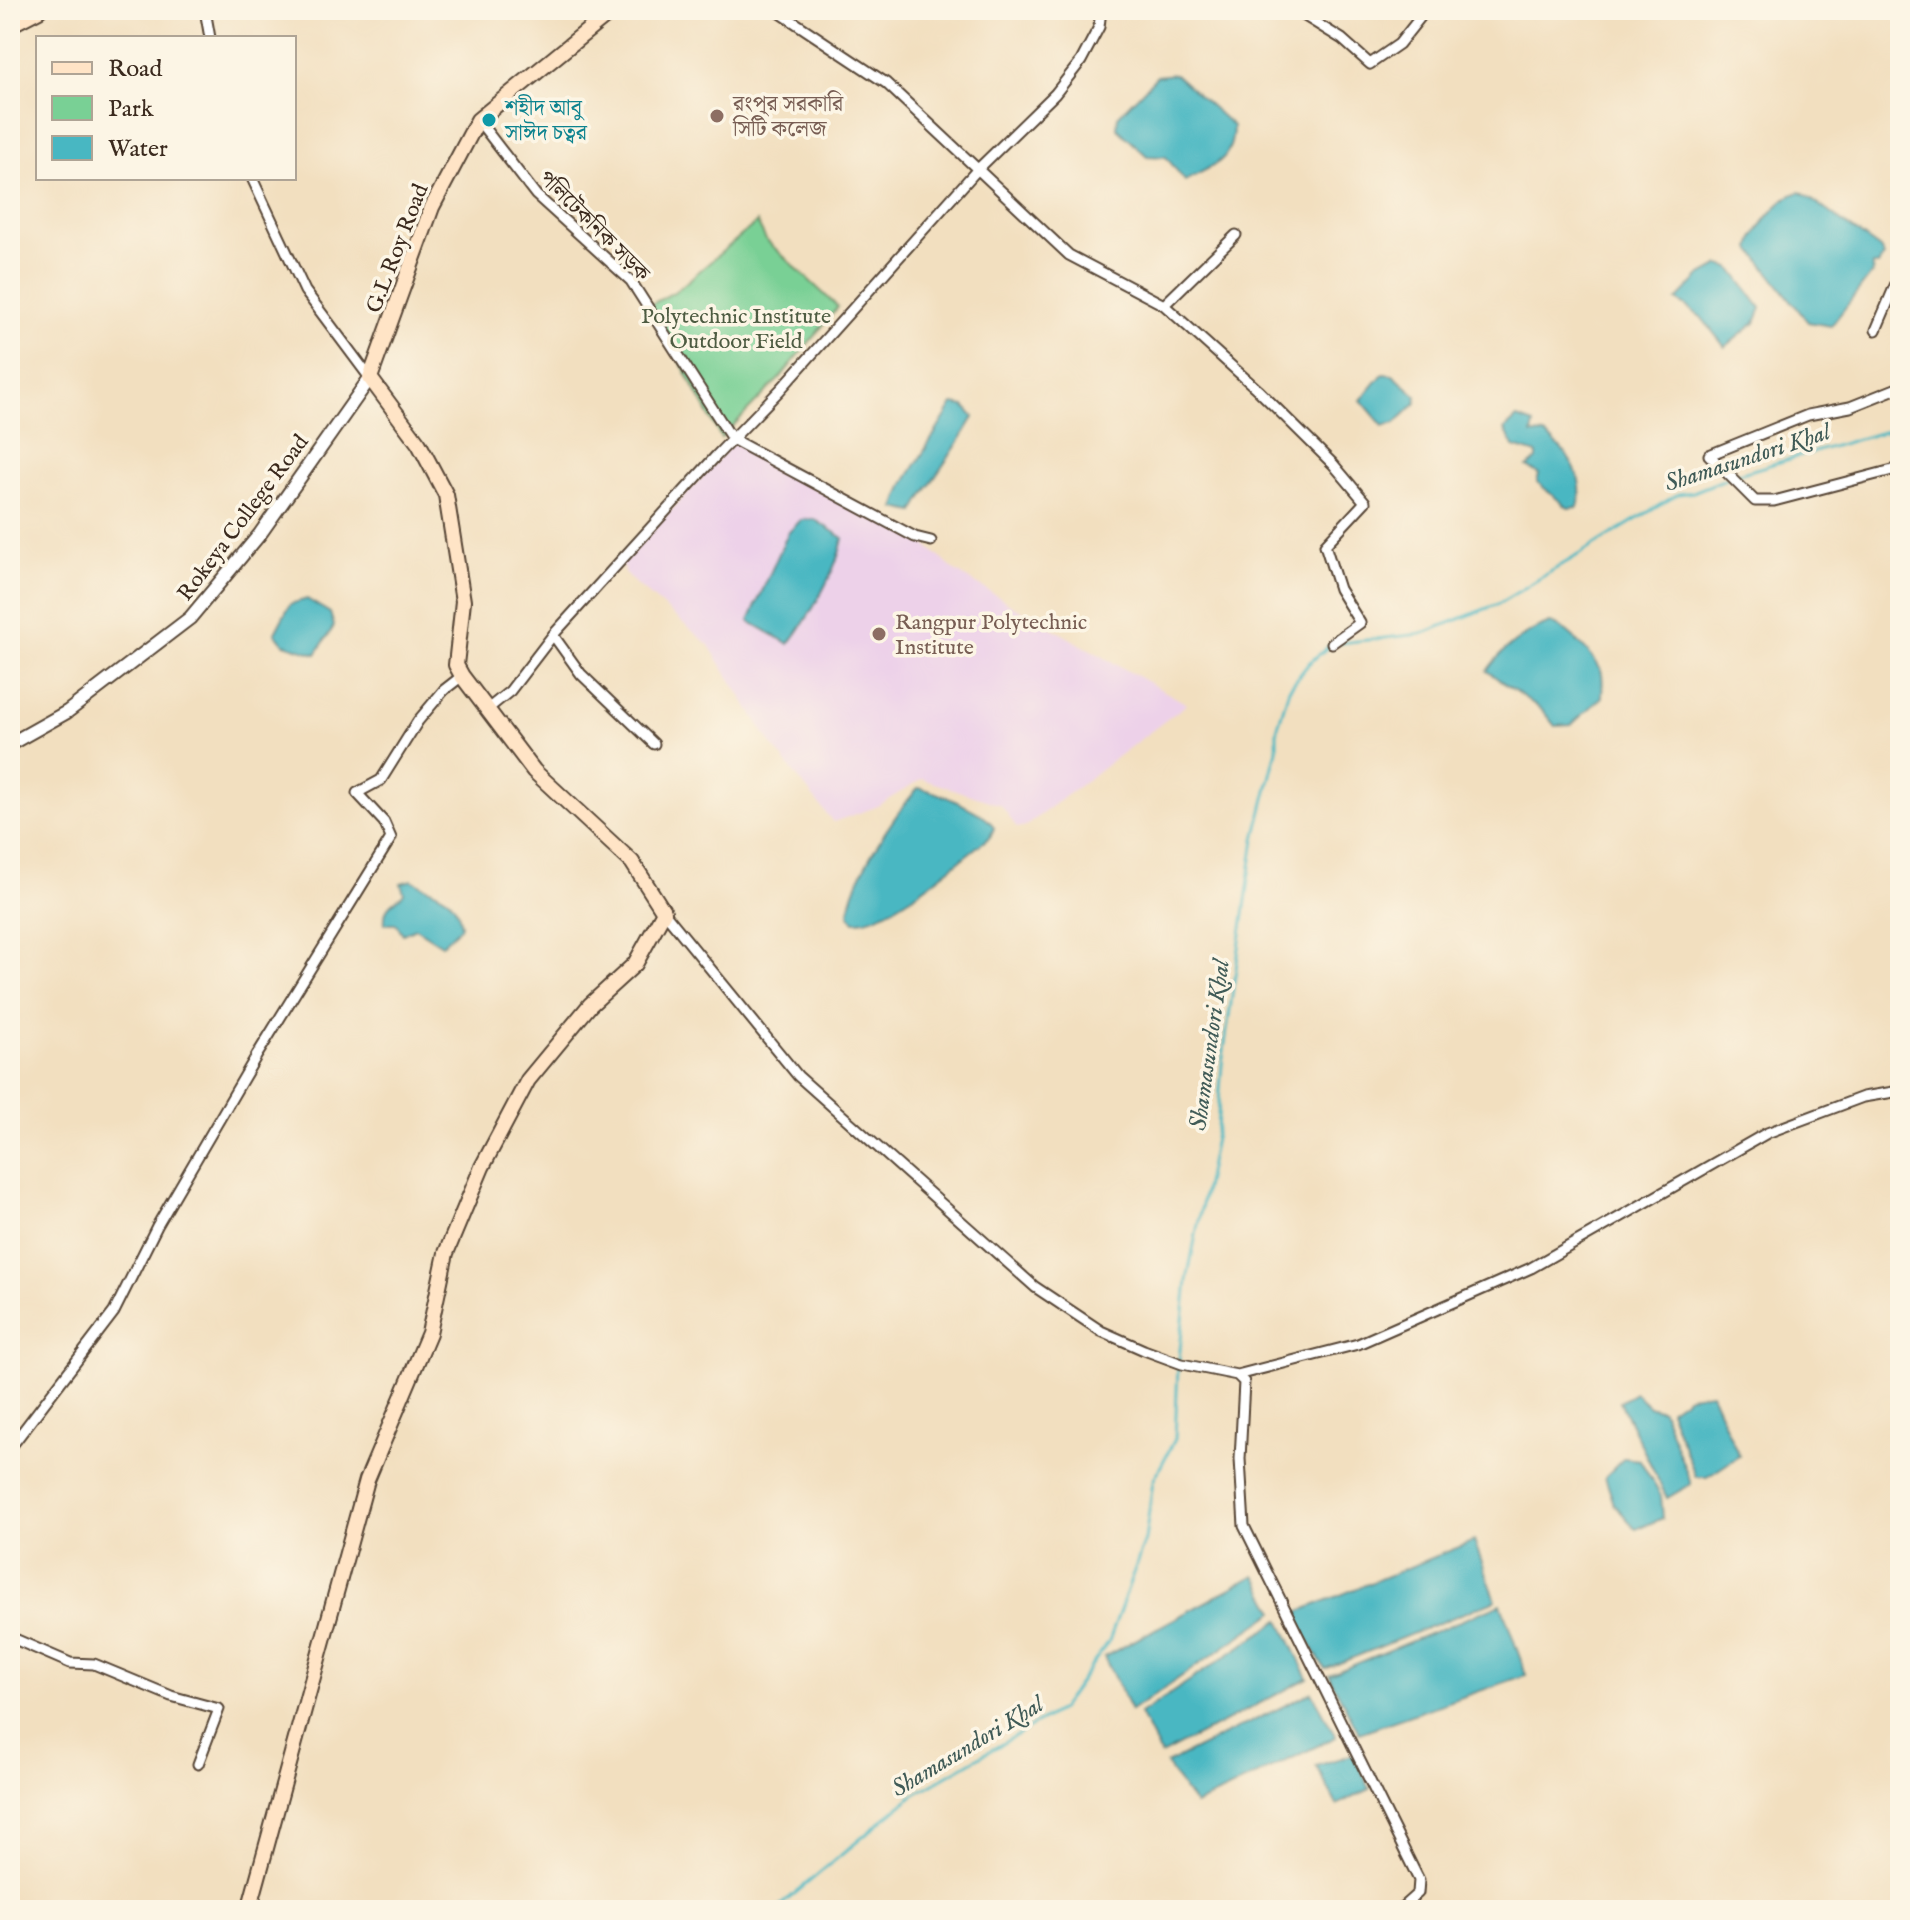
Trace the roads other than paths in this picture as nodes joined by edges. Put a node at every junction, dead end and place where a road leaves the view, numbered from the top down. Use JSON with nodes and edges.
{"nodes":[{"id":1,"x":39,"y":10,"type":"edge"},
{"id":2,"x":205,"y":10,"type":"edge"},
{"id":3,"x":613,"y":10,"type":"edge"},
{"id":4,"x":776,"y":10,"type":"edge"},
{"id":5,"x":1101,"y":10,"type":"edge"},
{"id":6,"x":1295,"y":10,"type":"edge"},
{"id":7,"x":1426,"y":10,"type":"edge"},
{"id":8,"x":10,"y":25,"type":"edge"},
{"id":9,"x":210,"y":36,"type":"edge"},
{"id":10,"x":478,"y":120,"type":"junction"},
{"id":11,"x":977,"y":170,"type":"junction"},
{"id":12,"x":253,"y":180,"type":"edge"},
{"id":13,"x":1236,"y":235,"type":"dead end"},
{"id":14,"x":1900,"y":274,"type":"edge"},
{"id":15,"x":1164,"y":305,"type":"junction"},
{"id":16,"x":1876,"y":330,"type":"dead end"},
{"id":17,"x":370,"y":378,"type":"junction"},
{"id":18,"x":1900,"y":387,"type":"edge"},
{"id":19,"x":732,"y":439,"type":"junction"},
{"id":20,"x":1900,"y":468,"type":"edge"},
{"id":21,"x":931,"y":541,"type":"dead end"},
{"id":22,"x":553,"y":635,"type":"junction"},
{"id":23,"x":1332,"y":643,"type":"dead end"},
{"id":24,"x":462,"y":676,"type":"junction"},
{"id":25,"x":489,"y":708,"type":"junction"},
{"id":26,"x":10,"y":744,"type":"edge"},
{"id":27,"x":654,"y":744,"type":"dead end"},
{"id":28,"x":664,"y":912,"type":"junction"},
{"id":29,"x":1900,"y":1091,"type":"edge"},
{"id":30,"x":1237,"y":1375,"type":"junction"},
{"id":31,"x":10,"y":1448,"type":"edge"},
{"id":32,"x":10,"y":1637,"type":"edge"},
{"id":33,"x":198,"y":1764,"type":"dead end"},
{"id":34,"x":249,"y":1910,"type":"edge"},
{"id":35,"x":1399,"y":1910,"type":"edge"}],
"edges":[{"from":1,"to":8,"type":"main road"},
{"from":2,"to":9,"type":"street"},
{"from":3,"to":10,"type":"main road","name":"G.L Roy Road"},
{"from":4,"to":11,"type":"street"},
{"from":5,"to":11,"type":"street"},
{"from":6,"to":7,"type":"street"},
{"from":10,"to":17,"type":"main road","name":"G.L Roy Road"},
{"from":10,"to":19,"type":"street","name":"পলিটেকনিক সড়ক"},
{"from":11,"to":15,"type":"street"},
{"from":11,"to":19,"type":"street"},
{"from":12,"to":17,"type":"street"},
{"from":13,"to":15,"type":"street"},
{"from":14,"to":16,"type":"street"},
{"from":15,"to":23,"type":"street"},
{"from":17,"to":24,"type":"main road"},
{"from":17,"to":26,"type":"street","name":"Rokeya College Road"},
{"from":18,"to":20,"type":"street"},
{"from":19,"to":21,"type":"street"},
{"from":19,"to":22,"type":"street"},
{"from":22,"to":25,"type":"street"},
{"from":22,"to":27,"type":"street"},
{"from":24,"to":25,"type":"main road"},
{"from":24,"to":31,"type":"street"},
{"from":25,"to":28,"type":"main road"},
{"from":28,"to":30,"type":"street"},
{"from":28,"to":34,"type":"main road"},
{"from":29,"to":30,"type":"street"},
{"from":30,"to":35,"type":"street"},
{"from":32,"to":33,"type":"street"}]}
